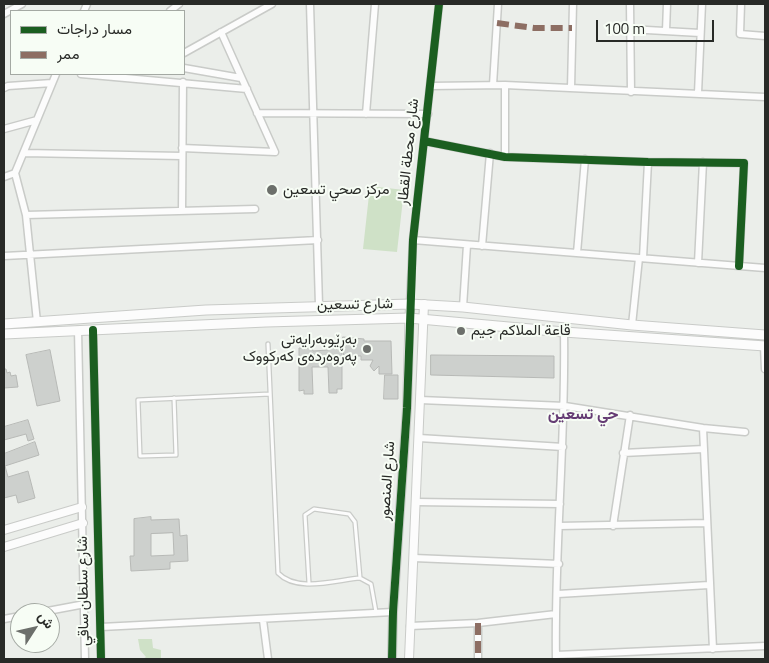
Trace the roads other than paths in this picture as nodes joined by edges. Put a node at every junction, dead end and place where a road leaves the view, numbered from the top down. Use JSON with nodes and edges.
{"nodes":[{"id":1,"x":271,"y":4,"type":"edge"},
{"id":2,"x":310,"y":4,"type":"edge"},
{"id":3,"x":375,"y":4,"type":"edge"},
{"id":4,"x":439,"y":4,"type":"edge"},
{"id":5,"x":498,"y":4,"type":"edge"},
{"id":6,"x":573,"y":4,"type":"edge"},
{"id":7,"x":630,"y":4,"type":"edge"},
{"id":8,"x":667,"y":4,"type":"edge"},
{"id":9,"x":702,"y":4,"type":"edge"},
{"id":10,"x":741,"y":4,"type":"edge"},
{"id":11,"x":630,"y":29,"type":"junction"},
{"id":12,"x":666,"y":31,"type":"junction"},
{"id":13,"x":220,"y":32,"type":"junction"},
{"id":14,"x":700,"y":33,"type":"junction"},
{"id":15,"x":765,"y":36,"type":"edge"},
{"id":16,"x":185,"y":51,"type":"edge"},
{"id":17,"x":185,"y":68,"type":"edge"},
{"id":18,"x":56,"y":75,"type":"edge"},
{"id":19,"x":94,"y":75,"type":"edge"},
{"id":20,"x":241,"y":78,"type":"junction"},
{"id":21,"x":183,"y":82,"type":"junction"},
{"id":22,"x":52,"y":83,"type":"junction"},
{"id":23,"x":430,"y":86,"type":"junction"},
{"id":24,"x":493,"y":86,"type":"junction"},
{"id":25,"x":505,"y":86,"type":"junction"},
{"id":26,"x":4,"y":88,"type":"edge"},
{"id":27,"x":571,"y":88,"type":"junction"},
{"id":28,"x":247,"y":90,"type":"junction"},
{"id":29,"x":630,"y":92,"type":"junction"},
{"id":30,"x":698,"y":93,"type":"junction"},
{"id":31,"x":765,"y":97,"type":"edge"},
{"id":32,"x":257,"y":113,"type":"junction"},
{"id":33,"x":315,"y":113,"type":"junction"},
{"id":34,"x":366,"y":114,"type":"junction"},
{"id":35,"x":428,"y":114,"type":"junction"},
{"id":36,"x":37,"y":120,"type":"junction"},
{"id":37,"x":4,"y":129,"type":"edge"},
{"id":38,"x":424,"y":141,"type":"junction"},
{"id":39,"x":182,"y":148,"type":"junction"},
{"id":40,"x":24,"y":153,"type":"junction"},
{"id":41,"x":490,"y":153,"type":"junction"},
{"id":42,"x":182,"y":156,"type":"junction"},
{"id":43,"x":505,"y":157,"type":"junction"},
{"id":44,"x":585,"y":159,"type":"junction"},
{"id":45,"x":648,"y":162,"type":"junction"},
{"id":46,"x":703,"y":162,"type":"junction"},
{"id":47,"x":15,"y":173,"type":"junction"},
{"id":48,"x":4,"y":177,"type":"edge"},
{"id":49,"x":255,"y":209,"type":"dead end"},
{"id":50,"x":182,"y":211,"type":"junction"},
{"id":51,"x":26,"y":215,"type":"junction"},
{"id":52,"x":318,"y":240,"type":"junction"},
{"id":53,"x":413,"y":240,"type":"junction"},
{"id":54,"x":466,"y":245,"type":"junction"},
{"id":55,"x":482,"y":246,"type":"junction"},
{"id":56,"x":576,"y":253,"type":"junction"},
{"id":57,"x":31,"y":255,"type":"junction"},
{"id":58,"x":4,"y":256,"type":"edge"},
{"id":59,"x":641,"y":258,"type":"junction"},
{"id":60,"x":698,"y":263,"type":"junction"},
{"id":61,"x":739,"y":266,"type":"junction"},
{"id":62,"x":765,"y":268,"type":"edge"},
{"id":63,"x":410,"y":304,"type":"junction"},
{"id":64,"x":424,"y":304,"type":"junction"},
{"id":65,"x":319,"y":305,"type":"junction"},
{"id":66,"x":463,"y":307,"type":"junction"},
{"id":67,"x":409,"y":318,"type":"junction"},
{"id":68,"x":424,"y":319,"type":"junction"},
{"id":69,"x":37,"y":322,"type":"junction"},
{"id":70,"x":4,"y":324,"type":"edge"},
{"id":71,"x":632,"y":325,"type":"junction"},
{"id":72,"x":78,"y":330,"type":"junction"},
{"id":73,"x":93,"y":330,"type":"junction"},
{"id":74,"x":564,"y":332,"type":"junction"},
{"id":75,"x":4,"y":334,"type":"edge"},
{"id":76,"x":765,"y":335,"type":"edge"},
{"id":77,"x":268,"y":344,"type":"dead end"},
{"id":78,"x":765,"y":346,"type":"edge"},
{"id":79,"x":765,"y":368,"type":"edge"},
{"id":80,"x":270,"y":394,"type":"junction"},
{"id":81,"x":174,"y":398,"type":"junction"},
{"id":82,"x":420,"y":400,"type":"junction"},
{"id":83,"x":565,"y":406,"type":"junction"},
{"id":84,"x":630,"y":415,"type":"junction"},
{"id":85,"x":704,"y":428,"type":"junction"},
{"id":86,"x":745,"y":432,"type":"dead end"},
{"id":87,"x":419,"y":438,"type":"junction"},
{"id":88,"x":563,"y":447,"type":"junction"},
{"id":89,"x":704,"y":449,"type":"junction"},
{"id":90,"x":623,"y":453,"type":"junction"},
{"id":91,"x":416,"y":502,"type":"junction"},
{"id":92,"x":560,"y":504,"type":"junction"},
{"id":93,"x":82,"y":507,"type":"junction"},
{"id":94,"x":83,"y":523,"type":"junction"},
{"id":95,"x":707,"y":523,"type":"junction"},
{"id":96,"x":559,"y":526,"type":"junction"},
{"id":97,"x":613,"y":526,"type":"junction"},
{"id":98,"x":4,"y":530,"type":"edge"},
{"id":99,"x":4,"y":546,"type":"edge"},
{"id":100,"x":414,"y":558,"type":"junction"},
{"id":101,"x":559,"y":564,"type":"junction"},
{"id":102,"x":360,"y":578,"type":"junction"},
{"id":103,"x":309,"y":583,"type":"junction"},
{"id":104,"x":710,"y":585,"type":"junction"},
{"id":105,"x":558,"y":594,"type":"junction"},
{"id":106,"x":84,"y":604,"type":"junction"},
{"id":107,"x":60,"y":608,"type":"edge"},
{"id":108,"x":393,"y":612,"type":"junction"},
{"id":109,"x":376,"y":613,"type":"junction"},
{"id":110,"x":556,"y":614,"type":"junction"},
{"id":111,"x":263,"y":620,"type":"junction"},
{"id":112,"x":478,"y":623,"type":"junction"},
{"id":113,"x":410,"y":626,"type":"junction"},
{"id":114,"x":101,"y":627,"type":"junction"},
{"id":115,"x":765,"y":646,"type":"edge"},
{"id":116,"x":712,"y":649,"type":"junction"},
{"id":117,"x":556,"y":657,"type":"edge"},
{"id":118,"x":86,"y":659,"type":"edge"},
{"id":119,"x":102,"y":659,"type":"edge"},
{"id":120,"x":268,"y":659,"type":"edge"},
{"id":121,"x":392,"y":659,"type":"edge"},
{"id":122,"x":409,"y":659,"type":"edge"},
{"id":123,"x":478,"y":659,"type":"edge"}],
"edges":[{"from":1,"to":13,"type":"street"},
{"from":2,"to":33,"type":"street"},
{"from":3,"to":34,"type":"street"},
{"from":4,"to":23,"type":"street","name":"شارع محطة القطار"},
{"from":5,"to":24,"type":"street"},
{"from":6,"to":27,"type":"street"},
{"from":7,"to":11,"type":"street"},
{"from":8,"to":12,"type":"street"},
{"from":9,"to":14,"type":"street"},
{"from":10,"to":15,"type":"street"},
{"from":11,"to":12,"type":"street"},
{"from":11,"to":29,"type":"street"},
{"from":12,"to":14,"type":"street"},
{"from":13,"to":16,"type":"street"},
{"from":13,"to":20,"type":"street"},
{"from":14,"to":30,"type":"street"},
{"from":17,"to":20,"type":"street"},
{"from":18,"to":22,"type":"street"},
{"from":19,"to":21,"type":"street"},
{"from":20,"to":28,"type":"street"},
{"from":21,"to":28,"type":"street"},
{"from":21,"to":39,"type":"street"},
{"from":22,"to":26,"type":"street"},
{"from":22,"to":36,"type":"street"},
{"from":23,"to":24,"type":"street"},
{"from":23,"to":35,"type":"street","name":"شارع محطة القطار"},
{"from":24,"to":25,"type":"street"},
{"from":25,"to":27,"type":"street"},
{"from":25,"to":43,"type":"street"},
{"from":27,"to":29,"type":"street"},
{"from":28,"to":32,"type":"street"},
{"from":29,"to":30,"type":"street"},
{"from":30,"to":31,"type":"street"},
{"from":32,"to":33,"type":"street"},
{"from":32,"to":39,"type":"street"},
{"from":33,"to":34,"type":"street"},
{"from":33,"to":52,"type":"street"},
{"from":34,"to":35,"type":"street"},
{"from":35,"to":38,"type":"street","name":"شارع محطة القطار"},
{"from":36,"to":37,"type":"street"},
{"from":36,"to":40,"type":"street"},
{"from":38,"to":41,"type":"street"},
{"from":38,"to":53,"type":"street","name":"شارع محطة القطار"},
{"from":39,"to":42,"type":"street"},
{"from":40,"to":42,"type":"street"},
{"from":40,"to":47,"type":"street"},
{"from":41,"to":43,"type":"street"},
{"from":41,"to":55,"type":"street"},
{"from":42,"to":50,"type":"street"},
{"from":43,"to":44,"type":"street"},
{"from":44,"to":45,"type":"street"},
{"from":44,"to":56,"type":"street"},
{"from":45,"to":46,"type":"street"},
{"from":45,"to":59,"type":"street"},
{"from":46,"to":60,"type":"street"},
{"from":46,"to":61,"type":"street"},
{"from":47,"to":48,"type":"street"},
{"from":47,"to":51,"type":"street"},
{"from":49,"to":50,"type":"street"},
{"from":50,"to":51,"type":"street"},
{"from":51,"to":57,"type":"street"},
{"from":52,"to":57,"type":"street"},
{"from":52,"to":65,"type":"street"},
{"from":53,"to":54,"type":"street"},
{"from":53,"to":63,"type":"street","name":"شارع محطة القطار"},
{"from":54,"to":55,"type":"street"},
{"from":54,"to":66,"type":"street"},
{"from":55,"to":56,"type":"street"},
{"from":56,"to":59,"type":"street"},
{"from":57,"to":58,"type":"street"},
{"from":57,"to":69,"type":"street"},
{"from":59,"to":60,"type":"street"},
{"from":59,"to":71,"type":"street"},
{"from":60,"to":61,"type":"street"},
{"from":61,"to":62,"type":"street"},
{"from":63,"to":64,"type":"main road","name":"شارع تسعين"},
{"from":63,"to":65,"type":"main road","name":"شارع تسعين"},
{"from":63,"to":67,"type":"street","name":"شارع المنصور"},
{"from":64,"to":66,"type":"main road","name":"شارع تسعين"},
{"from":64,"to":68,"type":"street","name":"شارع المنصور"},
{"from":65,"to":69,"type":"main road","name":"شارع تسعين"},
{"from":66,"to":71,"type":"main road","name":"شارع تسعين"},
{"from":67,"to":68,"type":"main road","name":"شارع تسعين"},
{"from":67,"to":73,"type":"main road","name":"شارع تسعين"},
{"from":67,"to":108,"type":"street","name":"شارع المنصور"},
{"from":68,"to":74,"type":"main road","name":"شارع تسعين"},
{"from":68,"to":82,"type":"street","name":"شارع المنصور"},
{"from":69,"to":70,"type":"main road","name":"شارع تسعين"},
{"from":71,"to":76,"type":"main road","name":"شارع تسعين"},
{"from":72,"to":73,"type":"main road","name":"شارع تسعين"},
{"from":72,"to":75,"type":"main road","name":"شارع تسعين"},
{"from":72,"to":93,"type":"street","name":"شارع سلطان ساقي"},
{"from":73,"to":114,"type":"street"},
{"from":74,"to":78,"type":"main road","name":"شارع تسعين"},
{"from":74,"to":83,"type":"street"},
{"from":77,"to":80,"type":"lane"},
{"from":78,"to":79,"type":"street"},
{"from":80,"to":81,"type":"lane"},
{"from":80,"to":103,"type":"lane"},
{"from":81,"to":81,"type":"lane"},
{"from":82,"to":83,"type":"street"},
{"from":82,"to":87,"type":"street","name":"شارع المنصور"},
{"from":83,"to":84,"type":"street"},
{"from":83,"to":88,"type":"street"},
{"from":84,"to":85,"type":"street"},
{"from":84,"to":90,"type":"street"},
{"from":85,"to":86,"type":"street"},
{"from":85,"to":89,"type":"street"},
{"from":87,"to":88,"type":"street"},
{"from":87,"to":91,"type":"street","name":"شارع المنصور"},
{"from":88,"to":92,"type":"street"},
{"from":89,"to":90,"type":"street"},
{"from":89,"to":95,"type":"street"},
{"from":90,"to":97,"type":"street"},
{"from":91,"to":92,"type":"street"},
{"from":91,"to":100,"type":"street","name":"شارع المنصور"},
{"from":92,"to":96,"type":"street"},
{"from":93,"to":94,"type":"street","name":"شارع سلطان ساقي"},
{"from":93,"to":98,"type":"street"},
{"from":94,"to":99,"type":"street"},
{"from":94,"to":106,"type":"street","name":"شارع سلطان ساقي"},
{"from":95,"to":97,"type":"street"},
{"from":95,"to":104,"type":"street"},
{"from":96,"to":97,"type":"street"},
{"from":96,"to":101,"type":"street"},
{"from":100,"to":101,"type":"street"},
{"from":100,"to":113,"type":"street","name":"شارع المنصور"},
{"from":101,"to":105,"type":"street"},
{"from":102,"to":103,"type":"lane"},
{"from":102,"to":103,"type":"lane"},
{"from":102,"to":109,"type":"lane"},
{"from":104,"to":105,"type":"street"},
{"from":104,"to":116,"type":"street"},
{"from":105,"to":110,"type":"street"},
{"from":106,"to":107,"type":"street"},
{"from":106,"to":118,"type":"street","name":"شارع سلطان ساقي"},
{"from":108,"to":109,"type":"street"},
{"from":108,"to":121,"type":"street","name":"شارع المنصور"},
{"from":109,"to":111,"type":"street"},
{"from":110,"to":112,"type":"street"},
{"from":110,"to":117,"type":"street"},
{"from":111,"to":114,"type":"street"},
{"from":111,"to":120,"type":"street"},
{"from":112,"to":113,"type":"street"},
{"from":112,"to":123,"type":"street"},
{"from":113,"to":122,"type":"street","name":"شارع المنصور"},
{"from":114,"to":119,"type":"street"},
{"from":115,"to":116,"type":"street"},
{"from":116,"to":117,"type":"street"}]}
